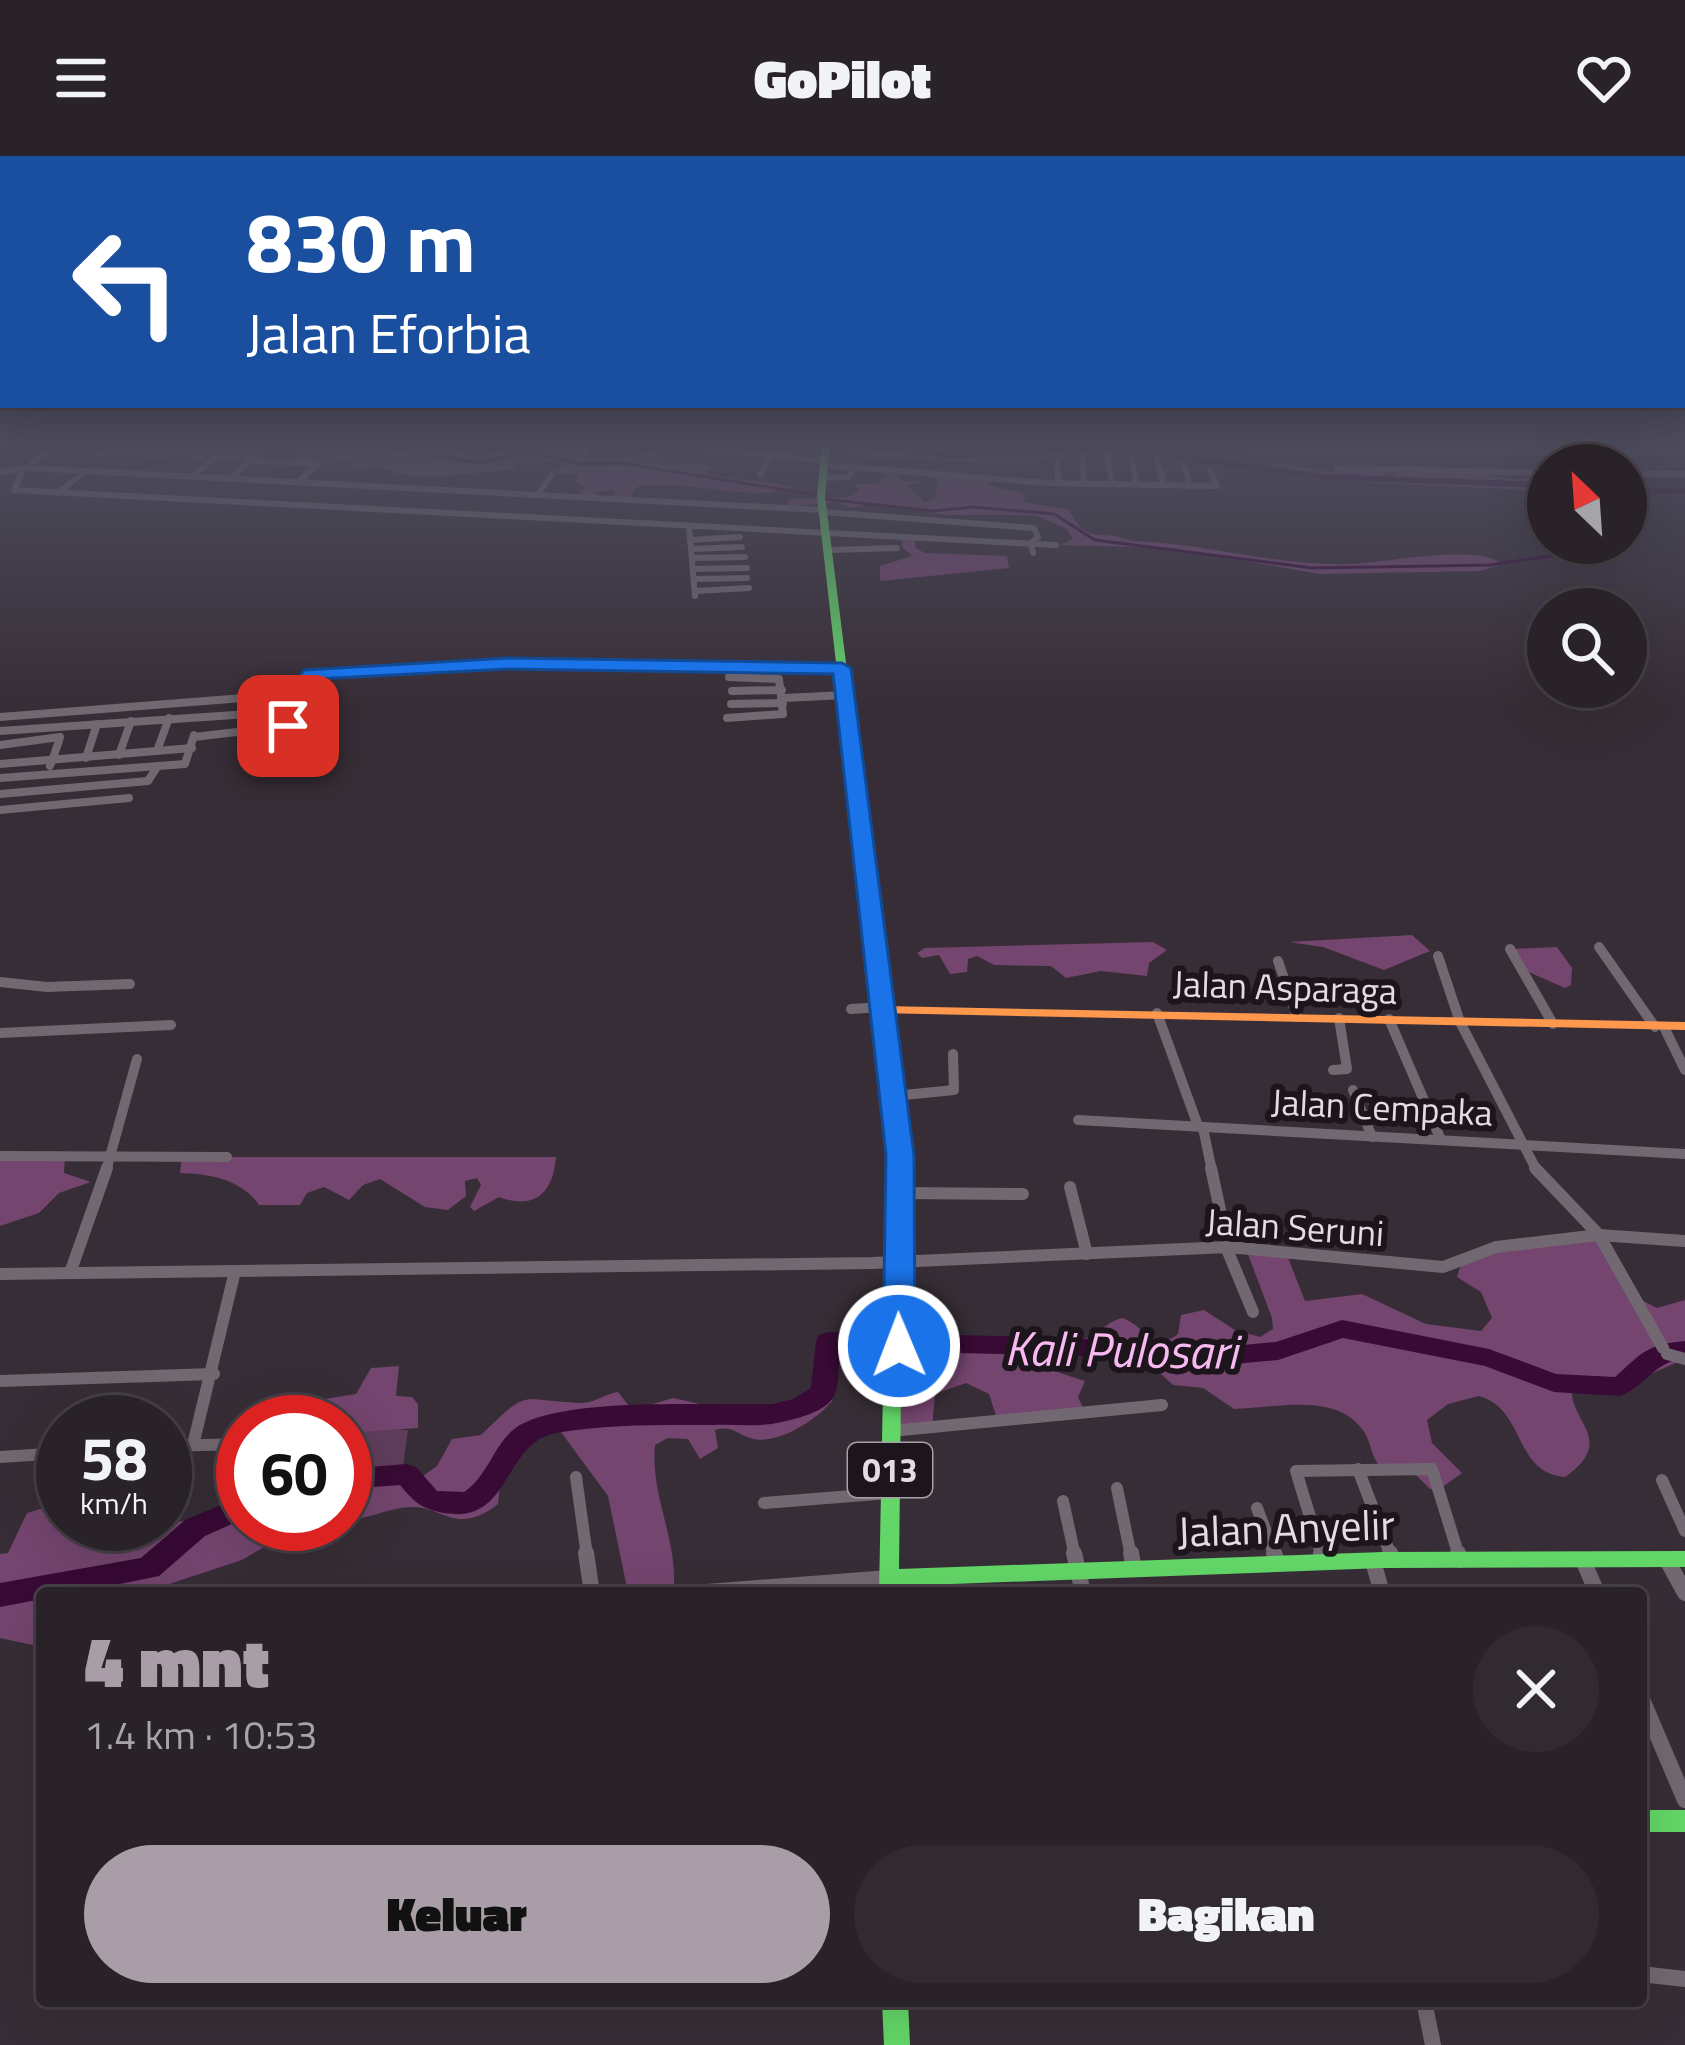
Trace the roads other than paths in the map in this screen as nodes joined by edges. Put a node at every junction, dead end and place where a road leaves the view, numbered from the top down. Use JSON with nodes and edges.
{"nodes":[{"id":1,"x":690,"y":533,"type":"edge"},
{"id":2,"x":752,"y":533,"type":"edge"},
{"id":3,"x":827,"y":533,"type":"edge"},
{"id":4,"x":872,"y":533,"type":"edge"},
{"id":5,"x":894,"y":533,"type":"edge"},
{"id":6,"x":1037,"y":533,"type":"edge"},
{"id":7,"x":741,"y":542,"type":"dead end"},
{"id":8,"x":829,"y":542,"type":"junction"},
{"id":9,"x":1031,"y":543,"type":"junction"},
{"id":10,"x":1056,"y":545,"type":"dead end"},
{"id":11,"x":897,"y":548,"type":"dead end"},
{"id":12,"x":691,"y":549,"type":"junction"},
{"id":13,"x":1033,"y":553,"type":"dead end"},
{"id":14,"x":745,"y":557,"type":"dead end"},
{"id":15,"x":747,"y":568,"type":"dead end"},
{"id":16,"x":693,"y":574,"type":"junction"},
{"id":17,"x":747,"y":578,"type":"dead end"},
{"id":18,"x":749,"y":588,"type":"dead end"},
{"id":19,"x":842,"y":668,"type":"junction"},
{"id":20,"x":729,"y":677,"type":"dead end"},
{"id":21,"x":733,"y":691,"type":"dead end"},
{"id":22,"x":296,"y":694,"type":"junction"},
{"id":23,"x":845,"y":695,"type":"junction"},
{"id":24,"x":783,"y":697,"type":"junction"},
{"id":25,"x":202,"y":703,"type":"junction"},
{"id":26,"x":731,"y":704,"type":"dead end"},
{"id":27,"x":293,"y":711,"type":"junction"},
{"id":28,"x":46,"y":714,"type":"junction"},
{"id":29,"x":0,"y":718,"type":"edge"},
{"id":30,"x":169,"y":718,"type":"junction"},
{"id":31,"x":199,"y":718,"type":"junction"},
{"id":32,"x":727,"y":718,"type":"dead end"},
{"id":33,"x":131,"y":722,"type":"junction"},
{"id":34,"x":97,"y":724,"type":"junction"},
{"id":35,"x":64,"y":726,"type":"junction"},
{"id":36,"x":41,"y":728,"type":"junction"},
{"id":37,"x":0,"y":731,"type":"edge"},
{"id":38,"x":194,"y":737,"type":"junction"},
{"id":39,"x":58,"y":740,"type":"junction"},
{"id":40,"x":0,"y":746,"type":"edge"},
{"id":41,"x":192,"y":748,"type":"junction"},
{"id":42,"x":157,"y":751,"type":"junction"},
{"id":43,"x":119,"y":754,"type":"junction"},
{"id":44,"x":86,"y":758,"type":"junction"},
{"id":45,"x":51,"y":761,"type":"junction"},
{"id":46,"x":0,"y":764,"type":"edge"},
{"id":47,"x":157,"y":767,"type":"junction"},
{"id":48,"x":47,"y":775,"type":"junction"},
{"id":49,"x":0,"y":778,"type":"edge"},
{"id":50,"x":41,"y":790,"type":"junction"},
{"id":51,"x":0,"y":794,"type":"edge"},
{"id":52,"x":129,"y":798,"type":"dead end"},
{"id":53,"x":35,"y":806,"type":"junction"},
{"id":54,"x":0,"y":810,"type":"edge"},
{"id":55,"x":30,"y":821,"type":"dead end"},
{"id":56,"x":1599,"y":946,"type":"dead end"},
{"id":57,"x":1510,"y":949,"type":"dead end"},
{"id":58,"x":1438,"y":956,"type":"dead end"},
{"id":59,"x":1278,"y":961,"type":"dead end"},
{"id":60,"x":0,"y":982,"type":"edge"},
{"id":61,"x":130,"y":984,"type":"dead end"},
{"id":62,"x":851,"y":1009,"type":"dead end"},
{"id":63,"x":883,"y":1009,"type":"junction"},
{"id":64,"x":1157,"y":1013,"type":"junction"},
{"id":65,"x":1297,"y":1017,"type":"junction"},
{"id":66,"x":1339,"y":1018,"type":"junction"},
{"id":67,"x":1389,"y":1019,"type":"junction"},
{"id":68,"x":1460,"y":1022,"type":"junction"},
{"id":69,"x":1553,"y":1024,"type":"junction"},
{"id":70,"x":171,"y":1025,"type":"dead end"},
{"id":71,"x":1685,"y":1026,"type":"edge"},
{"id":72,"x":1659,"y":1027,"type":"junction"},
{"id":73,"x":0,"y":1033,"type":"edge"},
{"id":74,"x":953,"y":1054,"type":"dead end"},
{"id":75,"x":137,"y":1059,"type":"dead end"},
{"id":76,"x":1334,"y":1070,"type":"dead end"},
{"id":77,"x":1685,"y":1070,"type":"edge"},
{"id":78,"x":1354,"y":1090,"type":"dead end"},
{"id":79,"x":894,"y":1096,"type":"junction"},
{"id":80,"x":1078,"y":1120,"type":"dead end"},
{"id":81,"x":1200,"y":1125,"type":"junction"},
{"id":82,"x":1372,"y":1137,"type":"junction"},
{"id":83,"x":1441,"y":1140,"type":"junction"},
{"id":84,"x":1519,"y":1143,"type":"junction"},
{"id":85,"x":1685,"y":1154,"type":"edge"},
{"id":86,"x":0,"y":1156,"type":"edge"},
{"id":87,"x":111,"y":1156,"type":"junction"},
{"id":88,"x":226,"y":1156,"type":"dead end"},
{"id":89,"x":1070,"y":1187,"type":"dead end"},
{"id":90,"x":898,"y":1193,"type":"junction"},
{"id":91,"x":1023,"y":1194,"type":"dead end"},
{"id":92,"x":1600,"y":1235,"type":"junction"},
{"id":93,"x":1685,"y":1241,"type":"edge"},
{"id":94,"x":1227,"y":1247,"type":"junction"},
{"id":95,"x":1087,"y":1254,"type":"junction"},
{"id":96,"x":896,"y":1261,"type":"junction"},
{"id":97,"x":235,"y":1271,"type":"junction"},
{"id":98,"x":70,"y":1273,"type":"junction"},
{"id":99,"x":0,"y":1274,"type":"edge"},
{"id":100,"x":1253,"y":1312,"type":"dead end"},
{"id":101,"x":1685,"y":1359,"type":"edge"},
{"id":102,"x":214,"y":1374,"type":"junction"},
{"id":103,"x":0,"y":1381,"type":"edge"},
{"id":104,"x":1162,"y":1406,"type":"dead end"},
{"id":105,"x":891,"y":1431,"type":"junction"},
{"id":106,"x":193,"y":1445,"type":"joint"},
{"id":107,"x":216,"y":1445,"type":"edge"},
{"id":108,"x":36,"y":1455,"type":"edge"},
{"id":109,"x":0,"y":1457,"type":"edge"},
{"id":110,"x":1358,"y":1469,"type":"junction"},
{"id":111,"x":576,"y":1477,"type":"dead end"},
{"id":112,"x":1662,"y":1480,"type":"dead end"},
{"id":113,"x":1117,"y":1489,"type":"dead end"},
{"id":114,"x":890,"y":1493,"type":"junction"},
{"id":115,"x":1064,"y":1501,"type":"dead end"},
{"id":116,"x":764,"y":1503,"type":"dead end"},
{"id":117,"x":1257,"y":1508,"type":"dead end"},
{"id":118,"x":1685,"y":1531,"type":"edge"},
{"id":119,"x":1667,"y":1559,"type":"junction"},
{"id":120,"x":1685,"y":1559,"type":"edge"},
{"id":121,"x":1460,"y":1560,"type":"junction"},
{"id":122,"x":1582,"y":1560,"type":"junction"},
{"id":123,"x":1372,"y":1561,"type":"junction"},
{"id":124,"x":1393,"y":1561,"type":"junction"},
{"id":125,"x":1324,"y":1562,"type":"junction"},
{"id":126,"x":1278,"y":1564,"type":"junction"},
{"id":127,"x":1134,"y":1569,"type":"junction"},
{"id":128,"x":1078,"y":1571,"type":"junction"},
{"id":129,"x":889,"y":1586,"type":"edge"},
{"id":130,"x":591,"y":1587,"type":"edge"},
{"id":131,"x":1082,"y":1587,"type":"edge"},
{"id":132,"x":1380,"y":1587,"type":"edge"},
{"id":133,"x":1594,"y":1587,"type":"edge"},
{"id":134,"x":1685,"y":1593,"type":"edge"},
{"id":135,"x":1647,"y":1711,"type":"edge"},
{"id":136,"x":1685,"y":1800,"type":"edge"},
{"id":137,"x":1647,"y":1821,"type":"edge"},
{"id":138,"x":1685,"y":1821,"type":"edge"},
{"id":139,"x":1647,"y":1976,"type":"edge"},
{"id":140,"x":1685,"y":1979,"type":"edge"},
{"id":141,"x":895,"y":2007,"type":"edge"},
{"id":142,"x":1425,"y":2007,"type":"edge"},
{"id":143,"x":897,"y":2045,"type":"edge"},
{"id":144,"x":1433,"y":2045,"type":"edge"}],
"edges":[{"from":1,"to":12,"type":"street"},
{"from":2,"to":8,"type":"street"},
{"from":3,"to":8,"type":"main road","number":"013"},
{"from":4,"to":8,"type":"street"},
{"from":5,"to":9,"type":"street"},
{"from":6,"to":9,"type":"street"},
{"from":7,"to":12,"type":"street"},
{"from":8,"to":11,"type":"street"},
{"from":8,"to":19,"type":"main road","number":"013"},
{"from":9,"to":10,"type":"street"},
{"from":9,"to":13,"type":"street"},
{"from":12,"to":14,"type":"street"},
{"from":12,"to":16,"type":"street"},
{"from":15,"to":16,"type":"street"},
{"from":16,"to":17,"type":"street"},
{"from":16,"to":18,"type":"street"},
{"from":19,"to":22,"type":"street"},
{"from":19,"to":23,"type":"main road","number":"013"},
{"from":20,"to":24,"type":"street"},
{"from":21,"to":24,"type":"street"},
{"from":22,"to":25,"type":"street"},
{"from":22,"to":27,"type":"street"},
{"from":23,"to":24,"type":"street"},
{"from":23,"to":63,"type":"main road","number":"013"},
{"from":24,"to":26,"type":"street"},
{"from":24,"to":32,"type":"street"},
{"from":25,"to":28,"type":"street"},
{"from":25,"to":31,"type":"street"},
{"from":27,"to":31,"type":"street"},
{"from":27,"to":38,"type":"street"},
{"from":28,"to":29,"type":"street"},
{"from":28,"to":36,"type":"street"},
{"from":30,"to":31,"type":"street"},
{"from":30,"to":33,"type":"street"},
{"from":30,"to":42,"type":"street"},
{"from":31,"to":38,"type":"street"},
{"from":33,"to":34,"type":"street"},
{"from":33,"to":43,"type":"street"},
{"from":34,"to":35,"type":"street"},
{"from":34,"to":44,"type":"street"},
{"from":35,"to":36,"type":"street"},
{"from":35,"to":39,"type":"street"},
{"from":36,"to":37,"type":"street"},
{"from":38,"to":41,"type":"street"},
{"from":39,"to":40,"type":"street"},
{"from":39,"to":45,"type":"street"},
{"from":41,"to":42,"type":"street"},
{"from":41,"to":47,"type":"street"},
{"from":42,"to":43,"type":"street"},
{"from":43,"to":44,"type":"street"},
{"from":44,"to":45,"type":"street"},
{"from":45,"to":46,"type":"street"},
{"from":45,"to":48,"type":"street"},
{"from":47,"to":48,"type":"street"},
{"from":47,"to":50,"type":"street"},
{"from":48,"to":49,"type":"street"},
{"from":48,"to":50,"type":"street"},
{"from":50,"to":51,"type":"street"},
{"from":50,"to":53,"type":"street"},
{"from":52,"to":53,"type":"street"},
{"from":53,"to":54,"type":"street"},
{"from":53,"to":55,"type":"street"},
{"from":56,"to":72,"type":"street"},
{"from":57,"to":69,"type":"street"},
{"from":58,"to":68,"type":"street"},
{"from":59,"to":65,"type":"street"},
{"from":60,"to":61,"type":"street"},
{"from":62,"to":63,"type":"street"},
{"from":63,"to":64,"type":"main road","name":"Jalan Asparaga"},
{"from":63,"to":79,"type":"main road","number":"013"},
{"from":64,"to":65,"type":"main road","name":"Jalan Asparaga"},
{"from":64,"to":81,"type":"street"},
{"from":65,"to":66,"type":"main road","name":"Jalan Asparaga"},
{"from":66,"to":67,"type":"main road","name":"Jalan Asparaga"},
{"from":66,"to":76,"type":"street"},
{"from":67,"to":68,"type":"main road","name":"Jalan Asparaga"},
{"from":67,"to":83,"type":"street"},
{"from":68,"to":69,"type":"main road","name":"Jalan Asparaga"},
{"from":68,"to":84,"type":"street"},
{"from":69,"to":72,"type":"main road","name":"Jalan Asparaga"},
{"from":70,"to":73,"type":"street"},
{"from":71,"to":72,"type":"main road","name":"Jalan Asparaga"},
{"from":72,"to":77,"type":"street"},
{"from":74,"to":79,"type":"street"},
{"from":75,"to":87,"type":"street"},
{"from":78,"to":82,"type":"street"},
{"from":79,"to":90,"type":"main road","number":"013"},
{"from":80,"to":81,"type":"street","name":"Jalan Cempaka"},
{"from":81,"to":82,"type":"street","name":"Jalan Cempaka"},
{"from":81,"to":94,"type":"street"},
{"from":82,"to":83,"type":"street","name":"Jalan Cempaka"},
{"from":83,"to":84,"type":"street","name":"Jalan Cempaka"},
{"from":84,"to":85,"type":"street","name":"Jalan Cempaka"},
{"from":84,"to":92,"type":"street"},
{"from":86,"to":87,"type":"street"},
{"from":87,"to":88,"type":"street"},
{"from":87,"to":98,"type":"street"},
{"from":89,"to":95,"type":"street"},
{"from":90,"to":91,"type":"street"},
{"from":90,"to":96,"type":"main road","number":"013"},
{"from":92,"to":93,"type":"street","name":"Jalan Seruni"},
{"from":92,"to":94,"type":"street","name":"Jalan Seruni"},
{"from":92,"to":101,"type":"street"},
{"from":94,"to":95,"type":"street","name":"Jalan Seruni"},
{"from":94,"to":100,"type":"street"},
{"from":95,"to":96,"type":"street","name":"Jalan Seruni"},
{"from":96,"to":97,"type":"street","name":"Jalan Seruni"},
{"from":96,"to":105,"type":"main road","number":"013"},
{"from":97,"to":98,"type":"street","name":"Jalan Seruni"},
{"from":97,"to":102,"type":"street"},
{"from":98,"to":99,"type":"street","name":"Jalan Seruni"},
{"from":102,"to":103,"type":"street"},
{"from":102,"to":106,"type":"street"},
{"from":104,"to":105,"type":"street"},
{"from":105,"to":114,"type":"main road","number":"013"},
{"from":106,"to":107,"type":"street"},
{"from":108,"to":109,"type":"street"},
{"from":110,"to":121,"type":"street"},
{"from":110,"to":124,"type":"street"},
{"from":110,"to":125,"type":"street"},
{"from":111,"to":130,"type":"street"},
{"from":112,"to":118,"type":"street"},
{"from":113,"to":127,"type":"street"},
{"from":114,"to":116,"type":"street"},
{"from":114,"to":129,"type":"main road","number":"013"},
{"from":115,"to":128,"type":"street"},
{"from":117,"to":126,"type":"street"},
{"from":119,"to":120,"type":"main road","name":"Jalan Anyelir"},
{"from":119,"to":122,"type":"main road","name":"Jalan Anyelir"},
{"from":119,"to":134,"type":"street"},
{"from":121,"to":122,"type":"main road","name":"Jalan Anyelir"},
{"from":121,"to":124,"type":"main road","name":"Jalan Anyelir"},
{"from":122,"to":133,"type":"street"},
{"from":123,"to":124,"type":"main road","name":"Jalan Anyelir"},
{"from":123,"to":125,"type":"main road","name":"Jalan Anyelir"},
{"from":123,"to":132,"type":"street"},
{"from":125,"to":126,"type":"main road","name":"Jalan Anyelir"},
{"from":126,"to":127,"type":"main road","name":"Jalan Anyelir"},
{"from":127,"to":128,"type":"main road","name":"Jalan Anyelir"},
{"from":128,"to":129,"type":"main road","name":"Jalan Anyelir"},
{"from":128,"to":131,"type":"street"},
{"from":135,"to":136,"type":"street"},
{"from":137,"to":138,"type":"main road"},
{"from":139,"to":140,"type":"street"},
{"from":141,"to":143,"type":"main road"},
{"from":142,"to":144,"type":"street"}]}
